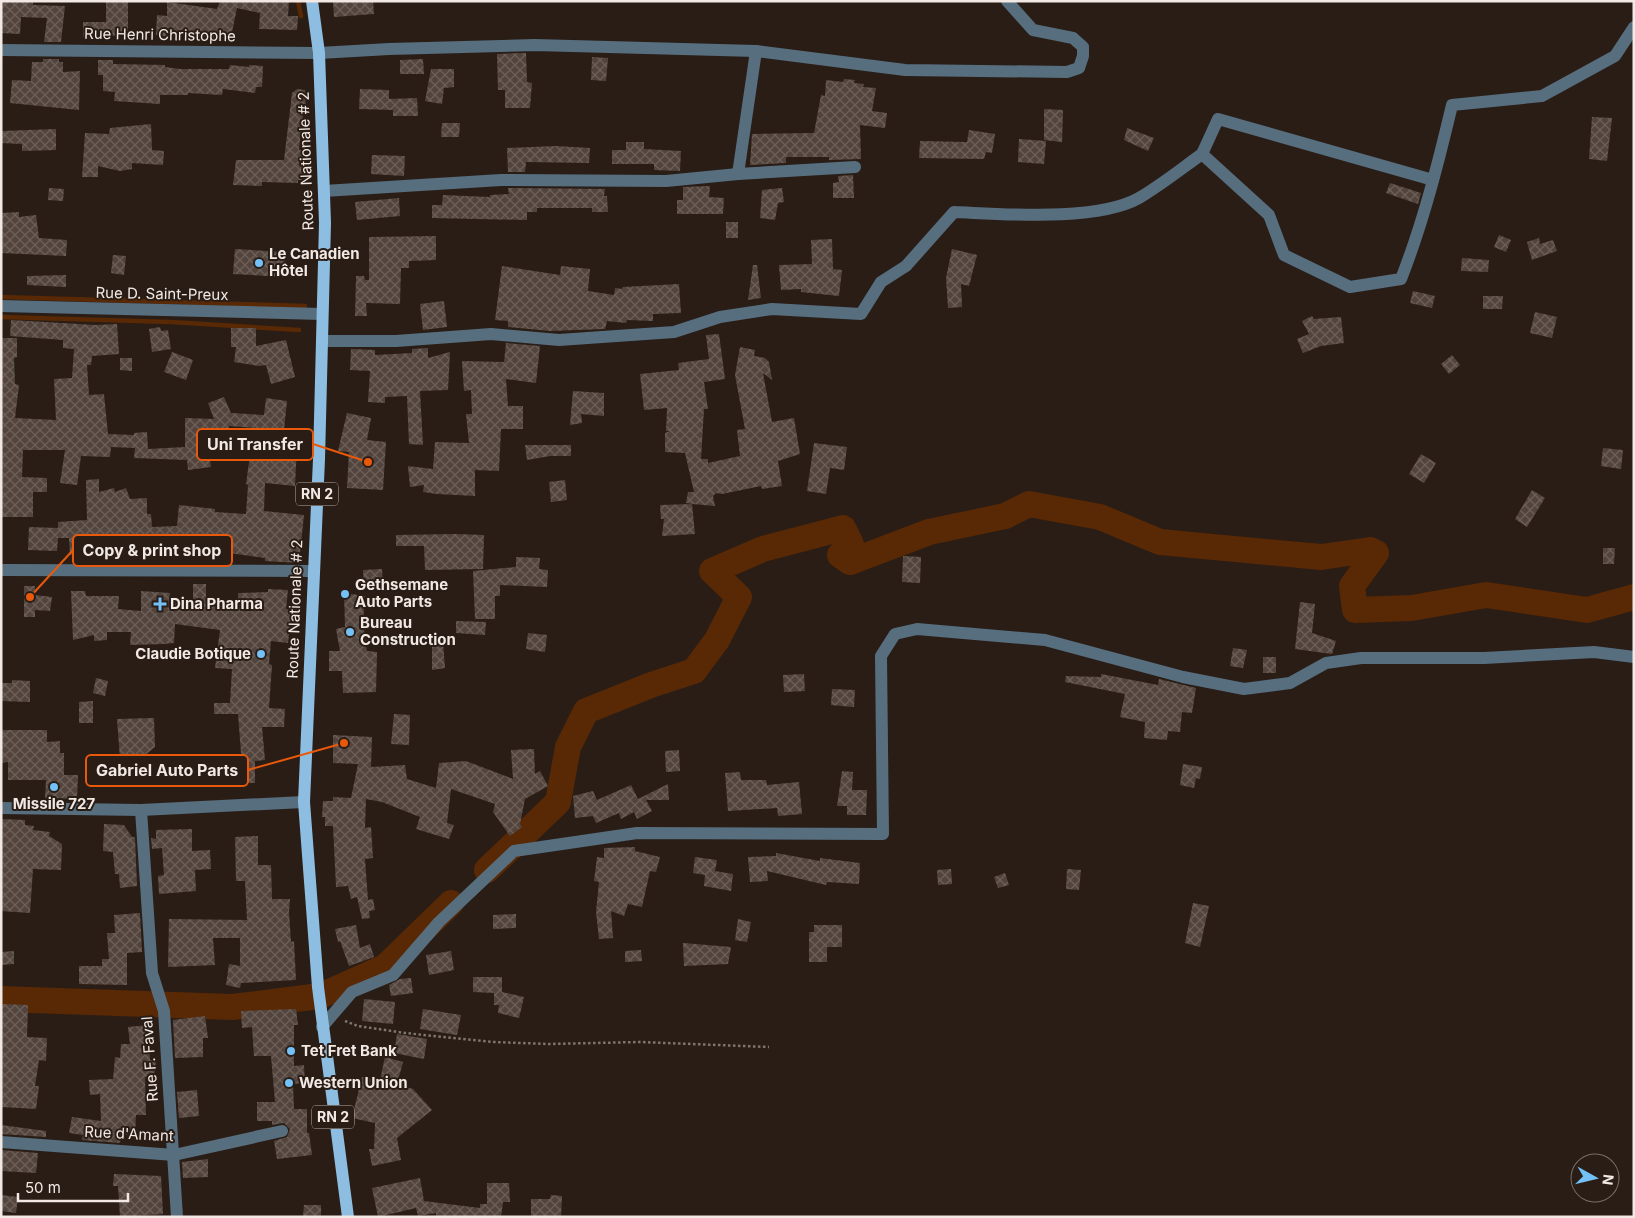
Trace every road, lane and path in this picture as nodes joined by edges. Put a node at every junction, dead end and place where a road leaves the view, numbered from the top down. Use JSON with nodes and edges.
{"nodes":[{"id":1,"x":312,"y":1,"type":"edge"},
{"id":2,"x":1007,"y":1,"type":"edge"},
{"id":3,"x":1634,"y":27,"type":"edge"},
{"id":4,"x":1,"y":50,"type":"edge"},
{"id":5,"x":756,"y":51,"type":"junction"},
{"id":6,"x":319,"y":53,"type":"junction"},
{"id":7,"x":1202,"y":154,"type":"junction"},
{"id":8,"x":855,"y":167,"type":"dead end"},
{"id":9,"x":738,"y":174,"type":"junction"},
{"id":10,"x":1433,"y":180,"type":"junction"},
{"id":11,"x":324,"y":191,"type":"junction"},
{"id":12,"x":1,"y":306,"type":"edge"},
{"id":13,"x":322,"y":314,"type":"junction"},
{"id":14,"x":322,"y":341,"type":"junction"},
{"id":15,"x":1,"y":570,"type":"edge"},
{"id":16,"x":313,"y":571,"type":"junction"},
{"id":17,"x":1634,"y":657,"type":"edge"},
{"id":18,"x":304,"y":802,"type":"junction"},
{"id":19,"x":1,"y":808,"type":"edge"},
{"id":20,"x":141,"y":810,"type":"junction"},
{"id":21,"x":325,"y":1020,"type":"junction"},
{"id":22,"x":769,"y":1047,"type":"dead end"},
{"id":23,"x":282,"y":1131,"type":"dead end"},
{"id":24,"x":1,"y":1142,"type":"edge"},
{"id":25,"x":174,"y":1155,"type":"junction"},
{"id":26,"x":177,"y":1217,"type":"edge"},
{"id":27,"x":348,"y":1217,"type":"edge"}],
"edges":[{"from":1,"to":6,"type":"main road","name":"Route Nationale # 2","number":"RN 2"},
{"from":2,"to":5,"type":"street","name":"Rue Henri Christophe"},
{"from":3,"to":10,"type":"street"},
{"from":4,"to":6,"type":"street","name":"Rue Henri Christophe"},
{"from":5,"to":6,"type":"street","name":"Rue Henri Christophe"},
{"from":5,"to":9,"type":"street"},
{"from":6,"to":11,"type":"main road","name":"Route Nationale # 2","number":"RN 2"},
{"from":7,"to":10,"type":"street"},
{"from":7,"to":10,"type":"street"},
{"from":7,"to":14,"type":"street"},
{"from":8,"to":9,"type":"street"},
{"from":9,"to":11,"type":"street"},
{"from":11,"to":13,"type":"main road","name":"Route Nationale # 2","number":"RN 2"},
{"from":12,"to":13,"type":"street","name":"Rue D. Saint-Preux"},
{"from":13,"to":14,"type":"main road","name":"Route Nationale # 2","number":"RN 2"},
{"from":14,"to":16,"type":"main road","name":"Route Nationale # 2","number":"RN 2"},
{"from":15,"to":16,"type":"street"},
{"from":16,"to":18,"type":"main road","name":"Route Nationale # 2","number":"RN 2"},
{"from":17,"to":21,"type":"street"},
{"from":18,"to":20,"type":"street"},
{"from":18,"to":21,"type":"main road","name":"Route Nationale # 2","number":"RN 2"},
{"from":19,"to":20,"type":"street"},
{"from":20,"to":25,"type":"street","name":"Rue F. Faval"},
{"from":21,"to":22,"type":"path"},
{"from":21,"to":27,"type":"main road","name":"Route Nationale # 2","number":"RN 2"},
{"from":23,"to":25,"type":"street","name":"Rue d'Amant"},
{"from":24,"to":25,"type":"street","name":"Rue d'Amant"},
{"from":25,"to":26,"type":"street","name":"Rue F. Faval"}]}
